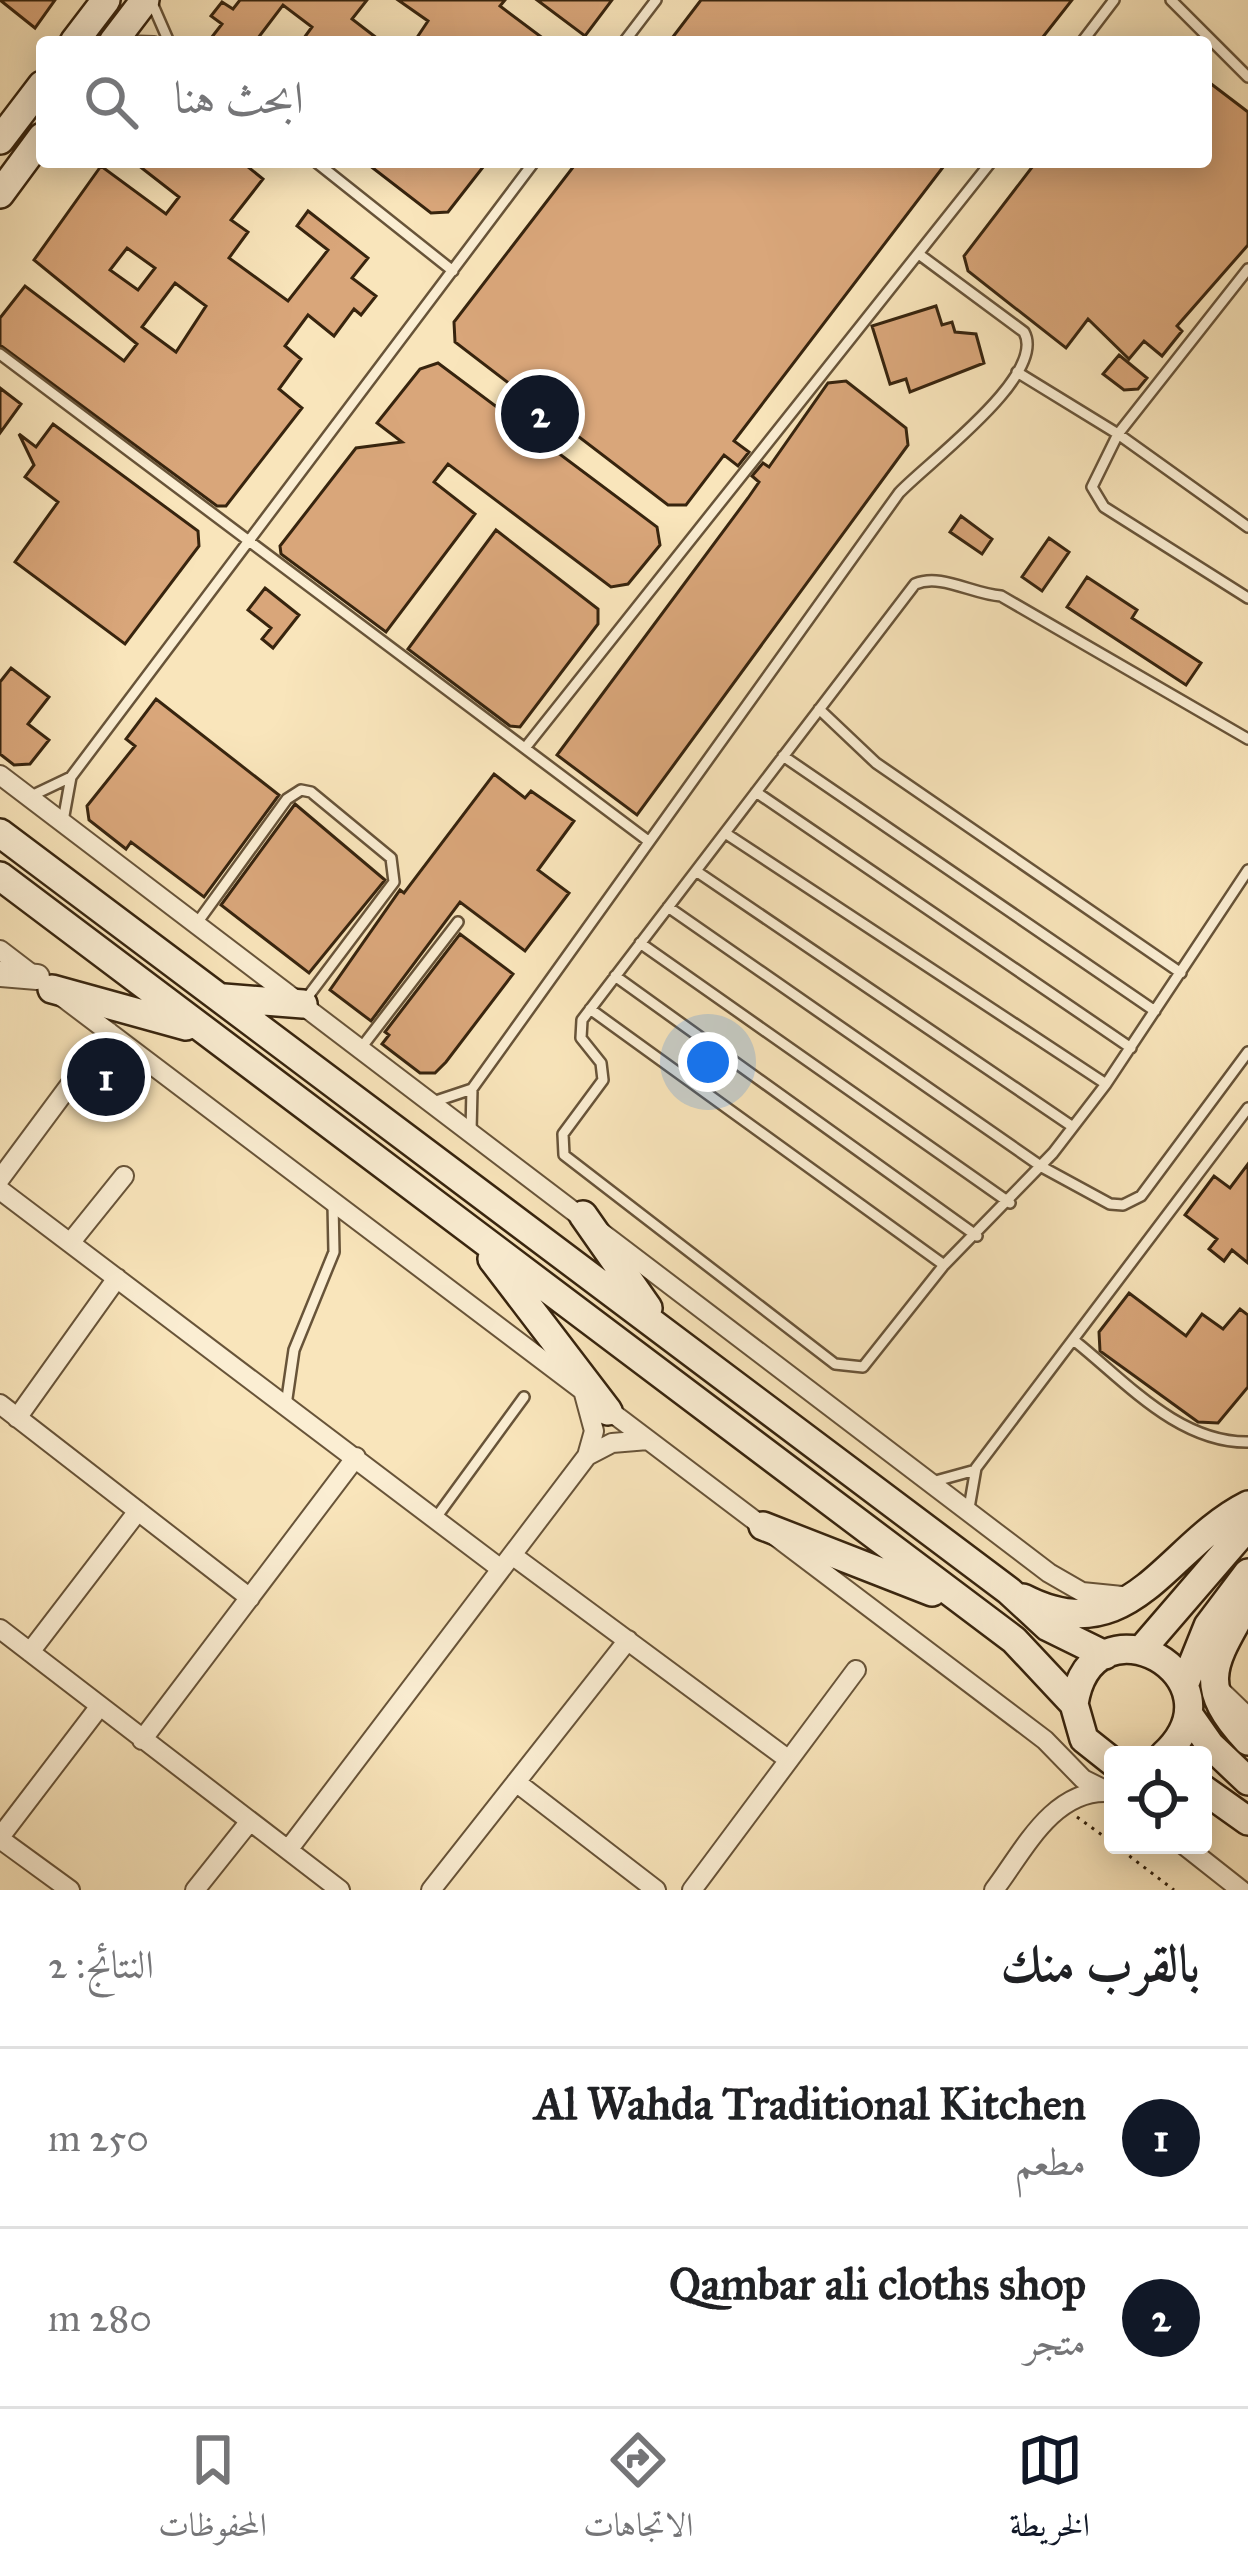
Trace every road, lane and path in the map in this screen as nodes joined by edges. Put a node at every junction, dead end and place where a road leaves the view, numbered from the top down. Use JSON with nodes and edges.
{"nodes":[{"id":1,"x":106,"y":0,"type":"edge"},
{"id":2,"x":148,"y":0,"type":"edge"},
{"id":3,"x":656,"y":0,"type":"edge"},
{"id":4,"x":1114,"y":0,"type":"edge"},
{"id":5,"x":1173,"y":1,"type":"edge"},
{"id":6,"x":79,"y":36,"type":"edge"},
{"id":7,"x":120,"y":36,"type":"edge"},
{"id":8,"x":166,"y":36,"type":"edge"},
{"id":9,"x":629,"y":36,"type":"edge"},
{"id":10,"x":1087,"y":36,"type":"edge"},
{"id":11,"x":1208,"y":36,"type":"edge"},
{"id":12,"x":1212,"y":41,"type":"edge"},
{"id":13,"x":1248,"y":77,"type":"edge"},
{"id":14,"x":36,"y":93,"type":"edge"},
{"id":15,"x":0,"y":140,"type":"edge"},
{"id":16,"x":36,"y":145,"type":"edge"},
{"id":17,"x":324,"y":168,"type":"edge"},
{"id":18,"x":530,"y":168,"type":"edge"},
{"id":19,"x":986,"y":168,"type":"edge"},
{"id":20,"x":0,"y":194,"type":"edge"},
{"id":21,"x":920,"y":255,"type":"junction"},
{"id":22,"x":1248,"y":269,"type":"edge"},
{"id":23,"x":453,"y":271,"type":"junction"},
{"id":24,"x":0,"y":354,"type":"edge"},
{"id":25,"x":1017,"y":372,"type":"junction"},
{"id":26,"x":1118,"y":434,"type":"junction"},
{"id":27,"x":1248,"y":526,"type":"edge"},
{"id":28,"x":249,"y":541,"type":"junction"},
{"id":29,"x":1248,"y":598,"type":"edge"},
{"id":30,"x":819,"y":710,"type":"junction"},
{"id":31,"x":1248,"y":739,"type":"edge"},
{"id":32,"x":525,"y":748,"type":"junction"},
{"id":33,"x":783,"y":756,"type":"junction"},
{"id":34,"x":0,"y":775,"type":"edge"},
{"id":35,"x":70,"y":777,"type":"junction"},
{"id":36,"x":756,"y":792,"type":"junction"},
{"id":37,"x":29,"y":797,"type":"junction"},
{"id":38,"x":63,"y":821,"type":"junction"},
{"id":39,"x":0,"y":833,"type":"edge"},
{"id":40,"x":725,"y":833,"type":"junction"},
{"id":41,"x":647,"y":840,"type":"junction"},
{"id":42,"x":1248,"y":870,"type":"edge"},
{"id":43,"x":696,"y":871,"type":"junction"},
{"id":44,"x":0,"y":876,"type":"edge"},
{"id":45,"x":668,"y":907,"type":"junction"},
{"id":46,"x":458,"y":922,"type":"dead end"},
{"id":47,"x":197,"y":923,"type":"junction"},
{"id":48,"x":640,"y":944,"type":"junction"},
{"id":49,"x":0,"y":950,"type":"edge"},
{"id":50,"x":1181,"y":973,"type":"junction"},
{"id":51,"x":0,"y":974,"type":"edge"},
{"id":52,"x":615,"y":976,"type":"junction"},
{"id":53,"x":44,"y":983,"type":"junction"},
{"id":54,"x":220,"y":998,"type":"junction"},
{"id":55,"x":303,"y":1004,"type":"junction"},
{"id":56,"x":590,"y":1009,"type":"junction"},
{"id":57,"x":1156,"y":1011,"type":"junction"},
{"id":58,"x":201,"y":1031,"type":"junction"},
{"id":59,"x":109,"y":1032,"type":"junction"},
{"id":60,"x":362,"y":1048,"type":"junction"},
{"id":61,"x":1131,"y":1048,"type":"junction"},
{"id":62,"x":1248,"y":1052,"type":"edge"},
{"id":63,"x":1106,"y":1084,"type":"junction"},
{"id":64,"x":472,"y":1089,"type":"junction"},
{"id":65,"x":433,"y":1102,"type":"junction"},
{"id":66,"x":1248,"y":1108,"type":"edge"},
{"id":67,"x":1073,"y":1126,"type":"junction"},
{"id":68,"x":472,"y":1133,"type":"junction"},
{"id":69,"x":1042,"y":1167,"type":"junction"},
{"id":70,"x":124,"y":1176,"type":"dead end"},
{"id":71,"x":0,"y":1179,"type":"edge"},
{"id":72,"x":0,"y":1190,"type":"edge"},
{"id":73,"x":331,"y":1199,"type":"junction"},
{"id":74,"x":1010,"y":1203,"type":"junction"},
{"id":75,"x":584,"y":1215,"type":"junction"},
{"id":76,"x":471,"y":1232,"type":"junction"},
{"id":77,"x":976,"y":1236,"type":"junction"},
{"id":78,"x":70,"y":1243,"type":"junction"},
{"id":79,"x":944,"y":1265,"type":"junction"},
{"id":80,"x":117,"y":1278,"type":"junction"},
{"id":81,"x":664,"y":1331,"type":"junction"},
{"id":82,"x":1076,"y":1342,"type":"junction"},
{"id":83,"x":583,"y":1391,"type":"junction"},
{"id":84,"x":524,"y":1397,"type":"dead end"},
{"id":85,"x":0,"y":1404,"type":"edge"},
{"id":86,"x":286,"y":1405,"type":"junction"},
{"id":87,"x":608,"y":1411,"type":"junction"},
{"id":88,"x":17,"y":1418,"type":"junction"},
{"id":89,"x":648,"y":1440,"type":"junction"},
{"id":90,"x":1248,"y":1442,"type":"edge"},
{"id":91,"x":587,"y":1456,"type":"junction"},
{"id":92,"x":356,"y":1457,"type":"junction"},
{"id":93,"x":976,"y":1468,"type":"junction"},
{"id":94,"x":932,"y":1482,"type":"junction"},
{"id":95,"x":1248,"y":1505,"type":"edge"},
{"id":96,"x":139,"y":1511,"type":"junction"},
{"id":97,"x":969,"y":1511,"type":"junction"},
{"id":98,"x":435,"y":1519,"type":"junction"},
{"id":99,"x":763,"y":1526,"type":"junction"},
{"id":100,"x":1248,"y":1526,"type":"edge"},
{"id":101,"x":506,"y":1562,"type":"junction"},
{"id":102,"x":1248,"y":1573,"type":"edge"},
{"id":103,"x":1009,"y":1591,"type":"junction"},
{"id":104,"x":1145,"y":1593,"type":"junction"},
{"id":105,"x":250,"y":1598,"type":"junction"},
{"id":106,"x":1248,"y":1601,"type":"edge"},
{"id":107,"x":964,"y":1604,"type":"junction"},
{"id":108,"x":0,"y":1629,"type":"edge"},
{"id":109,"x":628,"y":1640,"type":"junction"},
{"id":110,"x":1142,"y":1649,"type":"junction"},
{"id":111,"x":30,"y":1652,"type":"junction"},
{"id":112,"x":1105,"y":1655,"type":"junction"},
{"id":113,"x":856,"y":1670,"type":"dead end"},
{"id":114,"x":1185,"y":1683,"type":"junction"},
{"id":115,"x":1214,"y":1685,"type":"junction"},
{"id":116,"x":1074,"y":1704,"type":"junction"},
{"id":117,"x":100,"y":1706,"type":"junction"},
{"id":118,"x":1190,"y":1715,"type":"junction"},
{"id":119,"x":1248,"y":1717,"type":"edge"},
{"id":120,"x":142,"y":1740,"type":"junction"},
{"id":121,"x":1248,"y":1741,"type":"edge"},
{"id":122,"x":1172,"y":1746,"type":"edge"},
{"id":123,"x":1104,"y":1755,"type":"edge"},
{"id":124,"x":789,"y":1760,"type":"junction"},
{"id":125,"x":1061,"y":1760,"type":"junction"},
{"id":126,"x":517,"y":1781,"type":"junction"},
{"id":127,"x":1248,"y":1781,"type":"edge"},
{"id":128,"x":1104,"y":1789,"type":"edge"},
{"id":129,"x":1104,"y":1793,"type":"edge"},
{"id":130,"x":1212,"y":1795,"type":"edge"},
{"id":131,"x":1058,"y":1808,"type":"junction"},
{"id":132,"x":250,"y":1821,"type":"junction"},
{"id":133,"x":1248,"y":1821,"type":"edge"},
{"id":134,"x":0,"y":1838,"type":"edge"},
{"id":135,"x":1104,"y":1838,"type":"edge"},
{"id":136,"x":287,"y":1850,"type":"junction"},
{"id":137,"x":1127,"y":1854,"type":"edge"},
{"id":138,"x":1195,"y":1854,"type":"edge"},
{"id":139,"x":70,"y":1890,"type":"edge"},
{"id":140,"x":195,"y":1890,"type":"edge"},
{"id":141,"x":340,"y":1890,"type":"edge"},
{"id":142,"x":431,"y":1890,"type":"edge"},
{"id":143,"x":656,"y":1890,"type":"edge"},
{"id":144,"x":692,"y":1890,"type":"edge"},
{"id":145,"x":994,"y":1890,"type":"edge"},
{"id":146,"x":1174,"y":1890,"type":"edge"},
{"id":147,"x":1241,"y":1890,"type":"edge"}],
"edges":[{"from":1,"to":6,"type":"main road"},
{"from":2,"to":7,"type":"main road"},
{"from":2,"to":8,"type":"lane"},
{"from":3,"to":9,"type":"lane"},
{"from":4,"to":10,"type":"lane"},
{"from":5,"to":11,"type":"lane"},
{"from":12,"to":13,"type":"lane"},
{"from":14,"to":15,"type":"main road"},
{"from":16,"to":20,"type":"main road"},
{"from":17,"to":23,"type":"lane"},
{"from":18,"to":23,"type":"lane"},
{"from":19,"to":21,"type":"lane"},
{"from":21,"to":25,"type":"lane"},
{"from":21,"to":32,"type":"lane"},
{"from":22,"to":26,"type":"lane"},
{"from":23,"to":28,"type":"lane"},
{"from":24,"to":28,"type":"lane"},
{"from":25,"to":26,"type":"lane"},
{"from":25,"to":41,"type":"lane"},
{"from":26,"to":27,"type":"lane"},
{"from":26,"to":29,"type":"lane"},
{"from":28,"to":32,"type":"lane"},
{"from":28,"to":35,"type":"lane"},
{"from":30,"to":31,"type":"lane"},
{"from":30,"to":33,"type":"lane"},
{"from":30,"to":50,"type":"lane"},
{"from":32,"to":41,"type":"lane"},
{"from":33,"to":36,"type":"lane"},
{"from":33,"to":57,"type":"lane"},
{"from":34,"to":37,"type":"street"},
{"from":35,"to":37,"type":"lane"},
{"from":35,"to":38,"type":"lane"},
{"from":36,"to":40,"type":"lane"},
{"from":36,"to":61,"type":"lane"},
{"from":37,"to":38,"type":"street"},
{"from":38,"to":47,"type":"street"},
{"from":39,"to":54,"type":"main road"},
{"from":40,"to":43,"type":"lane"},
{"from":40,"to":63,"type":"lane"},
{"from":41,"to":64,"type":"lane"},
{"from":42,"to":50,"type":"lane"},
{"from":43,"to":45,"type":"lane"},
{"from":43,"to":67,"type":"lane"},
{"from":44,"to":58,"type":"main road"},
{"from":45,"to":48,"type":"lane"},
{"from":45,"to":69,"type":"lane"},
{"from":46,"to":60,"type":"lane"},
{"from":47,"to":55,"type":"street"},
{"from":47,"to":55,"type":"lane"},
{"from":48,"to":52,"type":"lane"},
{"from":48,"to":74,"type":"lane"},
{"from":49,"to":53,"type":"street"},
{"from":50,"to":57,"type":"lane"},
{"from":51,"to":53,"type":"street"},
{"from":52,"to":56,"type":"lane"},
{"from":52,"to":77,"type":"lane"},
{"from":53,"to":58,"type":"main road"},
{"from":53,"to":59,"type":"street"},
{"from":54,"to":55,"type":"main road"},
{"from":54,"to":81,"type":"main road"},
{"from":55,"to":60,"type":"street"},
{"from":56,"to":79,"type":"lane"},
{"from":56,"to":79,"type":"lane"},
{"from":57,"to":61,"type":"lane"},
{"from":58,"to":76,"type":"main road"},
{"from":59,"to":71,"type":"street"},
{"from":59,"to":73,"type":"street"},
{"from":60,"to":65,"type":"street"},
{"from":61,"to":63,"type":"lane"},
{"from":62,"to":69,"type":"lane"},
{"from":63,"to":67,"type":"lane"},
{"from":64,"to":65,"type":"lane"},
{"from":64,"to":68,"type":"lane"},
{"from":65,"to":68,"type":"street"},
{"from":66,"to":82,"type":"lane"},
{"from":67,"to":69,"type":"lane"},
{"from":68,"to":75,"type":"street"},
{"from":69,"to":74,"type":"lane"},
{"from":70,"to":78,"type":"street"},
{"from":72,"to":78,"type":"street"},
{"from":73,"to":83,"type":"street"},
{"from":73,"to":86,"type":"lane"},
{"from":74,"to":77,"type":"lane"},
{"from":75,"to":81,"type":"main road"},
{"from":75,"to":94,"type":"street"},
{"from":76,"to":87,"type":"main road"},
{"from":76,"to":107,"type":"main road"},
{"from":77,"to":79,"type":"lane"},
{"from":78,"to":80,"type":"street"},
{"from":80,"to":86,"type":"street"},
{"from":80,"to":88,"type":"street"},
{"from":81,"to":103,"type":"main road"},
{"from":82,"to":90,"type":"lane"},
{"from":82,"to":93,"type":"lane"},
{"from":83,"to":87,"type":"street"},
{"from":83,"to":91,"type":"street"},
{"from":84,"to":98,"type":"lane"},
{"from":85,"to":88,"type":"street"},
{"from":86,"to":92,"type":"street"},
{"from":87,"to":89,"type":"street"},
{"from":88,"to":96,"type":"street"},
{"from":89,"to":91,"type":"street"},
{"from":89,"to":99,"type":"street"},
{"from":91,"to":101,"type":"street"},
{"from":92,"to":98,"type":"street"},
{"from":92,"to":105,"type":"street"},
{"from":93,"to":94,"type":"lane"},
{"from":93,"to":97,"type":"lane"},
{"from":94,"to":97,"type":"street"},
{"from":95,"to":104,"type":"main road"},
{"from":96,"to":105,"type":"street"},
{"from":96,"to":111,"type":"street"},
{"from":97,"to":104,"type":"street"},
{"from":98,"to":101,"type":"street"},
{"from":99,"to":107,"type":"main road"},
{"from":99,"to":125,"type":"street"},
{"from":100,"to":110,"type":"main road"},
{"from":101,"to":109,"type":"street"},
{"from":101,"to":136,"type":"street"},
{"from":102,"to":114,"type":"main road"},
{"from":103,"to":104,"type":"main road"},
{"from":103,"to":112,"type":"main road"},
{"from":105,"to":120,"type":"street"},
{"from":106,"to":115,"type":"main road"},
{"from":107,"to":116,"type":"main road"},
{"from":108,"to":111,"type":"street"},
{"from":109,"to":124,"type":"street"},
{"from":109,"to":126,"type":"street"},
{"from":110,"to":112,"type":"main road"},
{"from":110,"to":114,"type":"main road"},
{"from":111,"to":117,"type":"street"},
{"from":112,"to":116,"type":"main road"},
{"from":113,"to":124,"type":"street"},
{"from":114,"to":118,"type":"main road"},
{"from":115,"to":119,"type":"street"},
{"from":115,"to":121,"type":"main road"},
{"from":116,"to":123,"type":"main road"},
{"from":117,"to":120,"type":"street"},
{"from":117,"to":134,"type":"street"},
{"from":118,"to":122,"type":"main road"},
{"from":118,"to":127,"type":"main road"},
{"from":120,"to":132,"type":"street"},
{"from":124,"to":144,"type":"street"},
{"from":125,"to":128,"type":"street"},
{"from":125,"to":131,"type":"street"},
{"from":126,"to":142,"type":"street"},
{"from":126,"to":143,"type":"street"},
{"from":129,"to":131,"type":"street"},
{"from":130,"to":133,"type":"main road"},
{"from":131,"to":135,"type":"path"},
{"from":131,"to":145,"type":"street"},
{"from":132,"to":136,"type":"street"},
{"from":132,"to":140,"type":"street"},
{"from":134,"to":139,"type":"street"},
{"from":136,"to":141,"type":"street"},
{"from":137,"to":146,"type":"path"},
{"from":138,"to":147,"type":"street"}]}
